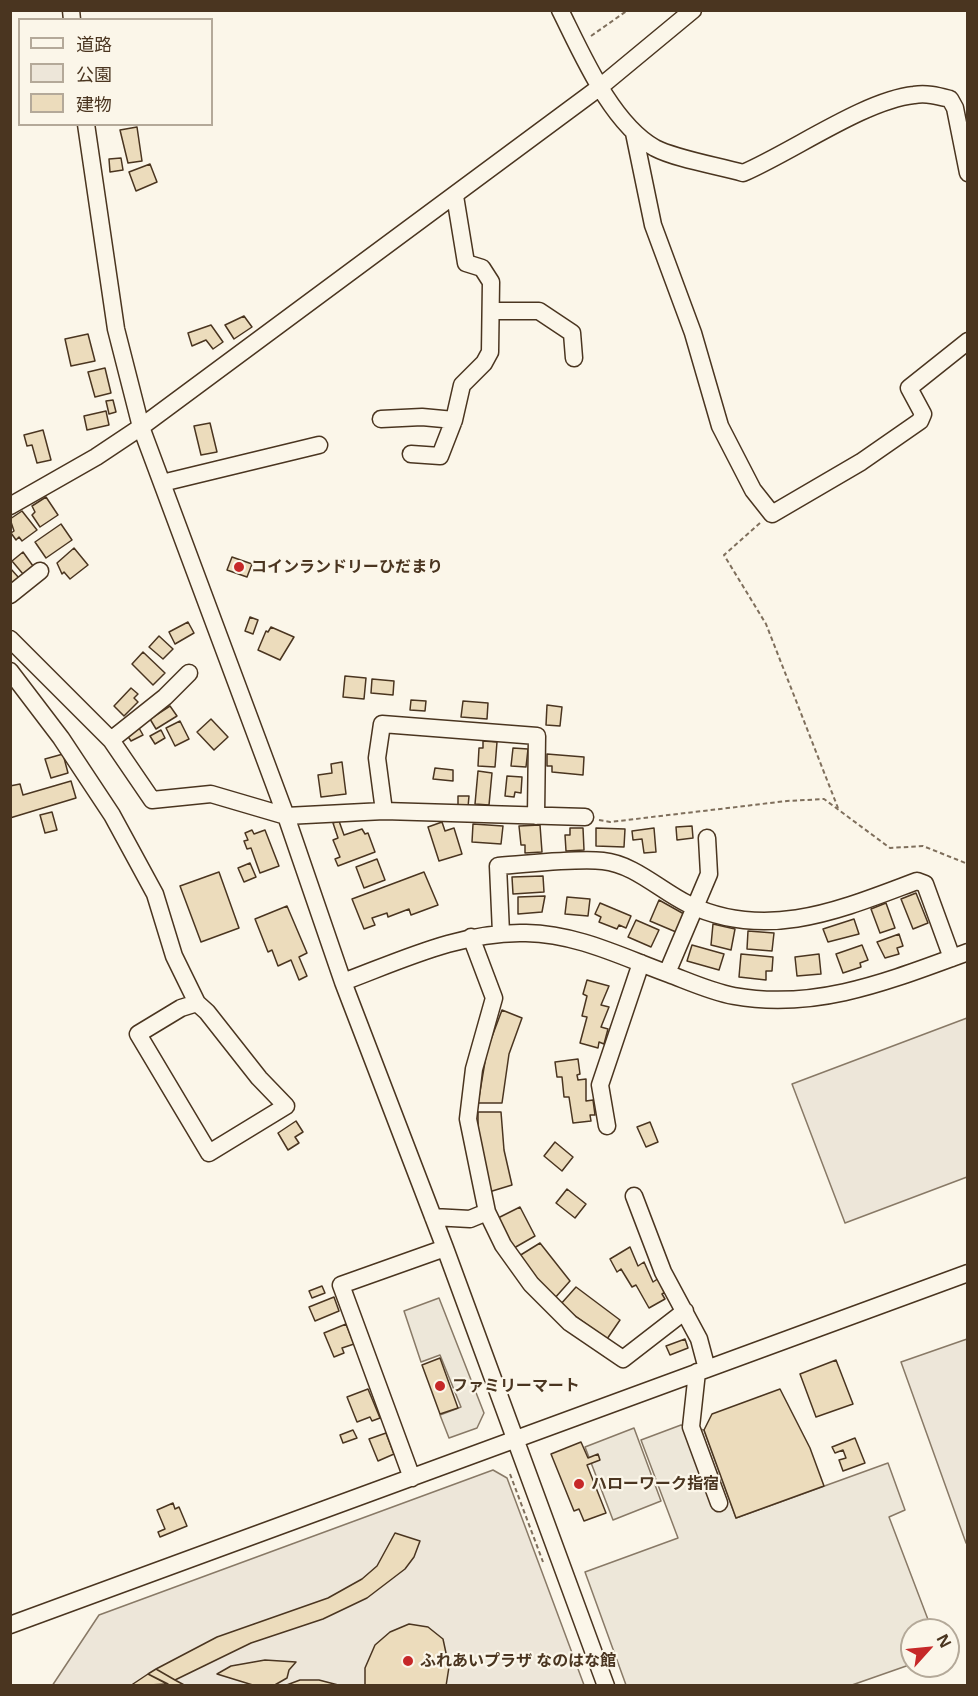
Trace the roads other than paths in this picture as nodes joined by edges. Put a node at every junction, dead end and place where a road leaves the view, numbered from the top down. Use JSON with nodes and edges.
{"nodes":[{"id":1,"x":560,"y":10,"type":"edge"},
{"id":2,"x":693,"y":10,"type":"edge"},
{"id":3,"x":600,"y":87,"type":"junction"},
{"id":4,"x":86,"y":126,"type":"edge"},
{"id":5,"x":634,"y":133,"type":"junction"},
{"id":6,"x":968,"y":173,"type":"edge"},
{"id":7,"x":455,"y":196,"type":"junction"},
{"id":8,"x":491,"y":311,"type":"junction"},
{"id":9,"x":968,"y":341,"type":"edge"},
{"id":10,"x":574,"y":358,"type":"dead end"},
{"id":11,"x":381,"y":418,"type":"dead end"},
{"id":12,"x":454,"y":420,"type":"junction"},
{"id":13,"x":141,"y":427,"type":"junction"},
{"id":14,"x":319,"y":445,"type":"dead end"},
{"id":15,"x":411,"y":454,"type":"dead end"},
{"id":16,"x":162,"y":483,"type":"junction"},
{"id":17,"x":10,"y":506,"type":"edge"},
{"id":18,"x":40,"y":571,"type":"dead end"},
{"id":19,"x":10,"y":595,"type":"edge"},
{"id":20,"x":10,"y":639,"type":"edge"},
{"id":21,"x":10,"y":671,"type":"edge"},
{"id":22,"x":189,"y":674,"type":"dead end"},
{"id":23,"x":111,"y":740,"type":"junction"},
{"id":24,"x":384,"y":812,"type":"junction"},
{"id":25,"x":286,"y":816,"type":"junction"},
{"id":26,"x":536,"y":816,"type":"junction"},
{"id":27,"x":585,"y":817,"type":"road end"},
{"id":28,"x":707,"y":838,"type":"dead end"},
{"id":29,"x":695,"y":908,"type":"junction"},
{"id":30,"x":501,"y":933,"type":"junction"},
{"id":31,"x":471,"y":937,"type":"junction"},
{"id":32,"x":960,"y":955,"type":"edge"},
{"id":33,"x":642,"y":963,"type":"junction"},
{"id":34,"x":667,"y":973,"type":"junction"},
{"id":35,"x":343,"y":982,"type":"junction"},
{"id":36,"x":197,"y":1003,"type":"junction"},
{"id":37,"x":608,"y":1126,"type":"dead end"},
{"id":38,"x":634,"y":1196,"type":"dead end"},
{"id":39,"x":487,"y":1212,"type":"junction"},
{"id":40,"x":433,"y":1217,"type":"junction"},
{"id":41,"x":445,"y":1248,"type":"junction"},
{"id":42,"x":968,"y":1273,"type":"edge"},
{"id":43,"x":686,"y":1311,"type":"junction"},
{"id":44,"x":702,"y":1370,"type":"junction"},
{"id":45,"x":515,"y":1440,"type":"junction"},
{"id":46,"x":412,"y":1478,"type":"junction"},
{"id":47,"x":719,"y":1503,"type":"dead end"},
{"id":48,"x":10,"y":1625,"type":"edge"},
{"id":49,"x":606,"y":1686,"type":"edge"}],
"edges":[{"from":1,"to":3,"type":"street"},
{"from":2,"to":3,"type":"street"},
{"from":3,"to":5,"type":"street"},
{"from":3,"to":7,"type":"street"},
{"from":4,"to":13,"type":"street"},
{"from":5,"to":6,"type":"street"},
{"from":5,"to":9,"type":"street"},
{"from":7,"to":8,"type":"street"},
{"from":7,"to":13,"type":"street"},
{"from":8,"to":10,"type":"street"},
{"from":8,"to":12,"type":"street"},
{"from":11,"to":12,"type":"street"},
{"from":12,"to":15,"type":"street"},
{"from":13,"to":16,"type":"street"},
{"from":13,"to":17,"type":"street"},
{"from":14,"to":16,"type":"street"},
{"from":16,"to":25,"type":"street"},
{"from":18,"to":19,"type":"street"},
{"from":20,"to":23,"type":"street"},
{"from":21,"to":36,"type":"street"},
{"from":22,"to":23,"type":"street"},
{"from":23,"to":25,"type":"street"},
{"from":24,"to":25,"type":"street"},
{"from":24,"to":26,"type":"street"},
{"from":24,"to":26,"type":"street"},
{"from":25,"to":35,"type":"street"},
{"from":26,"to":27,"type":"street"},
{"from":28,"to":29,"type":"street"},
{"from":29,"to":30,"type":"street"},
{"from":29,"to":32,"type":"street"},
{"from":29,"to":34,"type":"street"},
{"from":30,"to":31,"type":"street"},
{"from":30,"to":33,"type":"street"},
{"from":31,"to":35,"type":"street"},
{"from":31,"to":39,"type":"street"},
{"from":32,"to":34,"type":"street"},
{"from":33,"to":34,"type":"street"},
{"from":33,"to":37,"type":"street"},
{"from":35,"to":40,"type":"street"},
{"from":36,"to":36,"type":"street"},
{"from":38,"to":43,"type":"street"},
{"from":39,"to":40,"type":"street"},
{"from":39,"to":43,"type":"street"},
{"from":40,"to":41,"type":"street"},
{"from":41,"to":45,"type":"street"},
{"from":41,"to":46,"type":"street"},
{"from":42,"to":44,"type":"street"},
{"from":43,"to":44,"type":"street"},
{"from":44,"to":45,"type":"street"},
{"from":44,"to":47,"type":"street"},
{"from":45,"to":46,"type":"street"},
{"from":45,"to":49,"type":"street"},
{"from":46,"to":48,"type":"street"}]}
